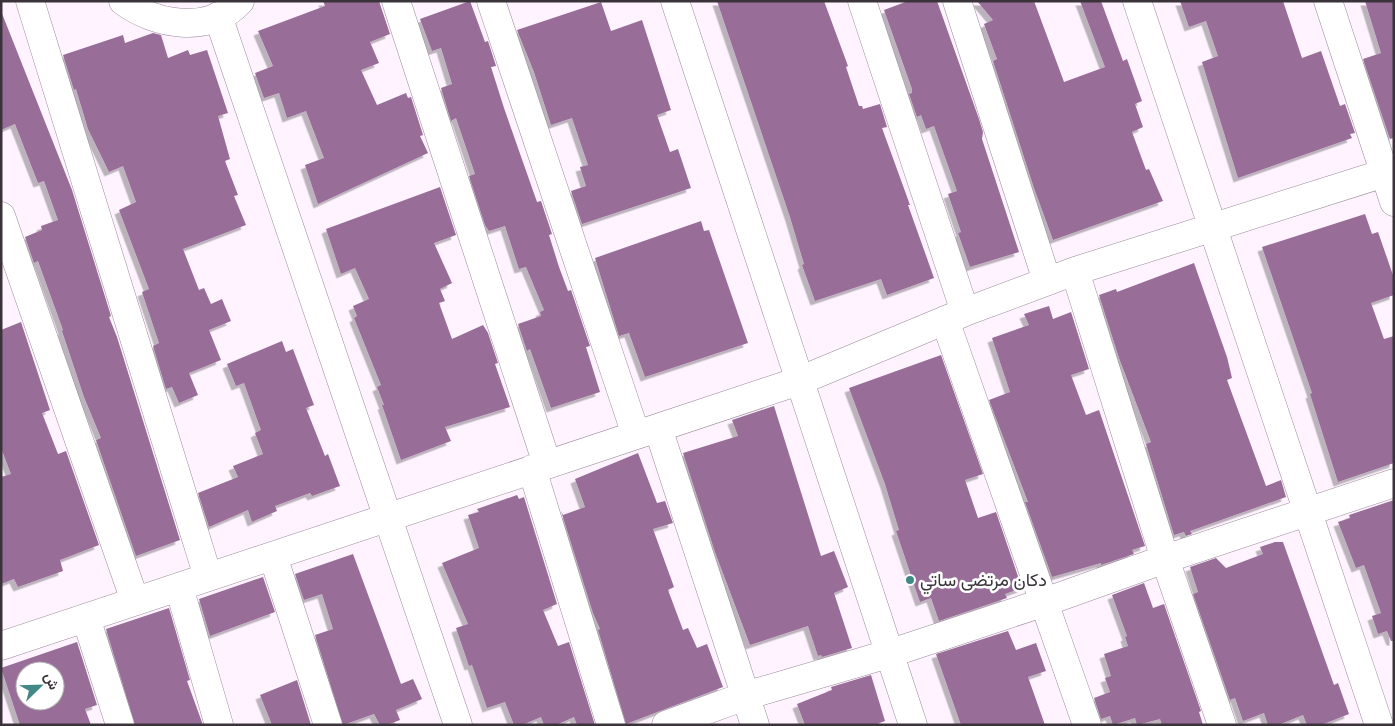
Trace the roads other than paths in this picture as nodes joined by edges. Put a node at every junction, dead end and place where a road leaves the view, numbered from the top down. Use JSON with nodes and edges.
{"nodes":[{"id":1,"x":30,"y":1,"type":"edge"},
{"id":2,"x":123,"y":1,"type":"edge"},
{"id":3,"x":396,"y":1,"type":"edge"},
{"id":4,"x":491,"y":1,"type":"edge"},
{"id":5,"x":675,"y":1,"type":"edge"},
{"id":6,"x":862,"y":1,"type":"edge"},
{"id":7,"x":957,"y":1,"type":"edge"},
{"id":8,"x":1137,"y":1,"type":"edge"},
{"id":9,"x":1328,"y":1,"type":"edge"},
{"id":10,"x":229,"y":9,"type":"edge"},
{"id":11,"x":1389,"y":172,"type":"edge"},
{"id":12,"x":1394,"y":202,"type":"edge"},
{"id":13,"x":1,"y":216,"type":"edge"},
{"id":14,"x":1212,"y":228,"type":"junction"},
{"id":15,"x":1075,"y":271,"type":"junction"},
{"id":16,"x":1048,"y":280,"type":"junction"},
{"id":17,"x":955,"y":316,"type":"junction"},
{"id":18,"x":799,"y":381,"type":"junction"},
{"id":19,"x":647,"y":431,"type":"junction"},
{"id":20,"x":540,"y":467,"type":"junction"},
{"id":21,"x":1394,"y":483,"type":"edge"},
{"id":22,"x":1309,"y":511,"type":"junction"},
{"id":23,"x":388,"y":517,"type":"junction"},
{"id":24,"x":273,"y":556,"type":"junction"},
{"id":25,"x":1166,"y":558,"type":"junction"},
{"id":26,"x":208,"y":577,"type":"junction"},
{"id":27,"x":179,"y":587,"type":"junction"},
{"id":28,"x":136,"y":602,"type":"junction"},
{"id":29,"x":1045,"y":602,"type":"junction"},
{"id":30,"x":86,"y":618,"type":"junction"},
{"id":31,"x":1,"y":646,"type":"edge"},
{"id":32,"x":888,"y":654,"type":"junction"},
{"id":33,"x":745,"y":696,"type":"junction"},
{"id":34,"x":120,"y":725,"type":"edge"},
{"id":35,"x":219,"y":725,"type":"edge"},
{"id":36,"x":328,"y":725,"type":"edge"},
{"id":37,"x":458,"y":725,"type":"edge"},
{"id":38,"x":611,"y":725,"type":"edge"},
{"id":39,"x":666,"y":725,"type":"edge"},
{"id":40,"x":755,"y":725,"type":"edge"},
{"id":41,"x":913,"y":725,"type":"edge"},
{"id":42,"x":1087,"y":725,"type":"edge"},
{"id":43,"x":1222,"y":725,"type":"edge"},
{"id":44,"x":1379,"y":725,"type":"edge"}],
"edges":[{"from":1,"to":26,"type":"street"},
{"from":2,"to":10,"type":"street"},
{"from":3,"to":20,"type":"street"},
{"from":4,"to":19,"type":"street"},
{"from":5,"to":18,"type":"street"},
{"from":6,"to":17,"type":"street"},
{"from":7,"to":16,"type":"street"},
{"from":8,"to":14,"type":"street"},
{"from":9,"to":11,"type":"street"},
{"from":10,"to":23,"type":"street"},
{"from":11,"to":12,"type":"street"},
{"from":11,"to":14,"type":"street"},
{"from":13,"to":28,"type":"street"},
{"from":14,"to":15,"type":"street"},
{"from":14,"to":22,"type":"street"},
{"from":15,"to":16,"type":"street"},
{"from":15,"to":25,"type":"street"},
{"from":16,"to":17,"type":"street"},
{"from":17,"to":18,"type":"street"},
{"from":17,"to":29,"type":"street"},
{"from":18,"to":19,"type":"street"},
{"from":18,"to":32,"type":"street"},
{"from":19,"to":20,"type":"street"},
{"from":19,"to":33,"type":"street"},
{"from":20,"to":23,"type":"street"},
{"from":20,"to":38,"type":"street"},
{"from":21,"to":22,"type":"street"},
{"from":22,"to":25,"type":"street"},
{"from":22,"to":44,"type":"street"},
{"from":23,"to":24,"type":"street"},
{"from":23,"to":37,"type":"street"},
{"from":24,"to":26,"type":"street"},
{"from":24,"to":36,"type":"street"},
{"from":25,"to":29,"type":"street"},
{"from":25,"to":43,"type":"street"},
{"from":26,"to":27,"type":"street"},
{"from":27,"to":28,"type":"street"},
{"from":27,"to":35,"type":"street"},
{"from":28,"to":30,"type":"street"},
{"from":29,"to":32,"type":"street"},
{"from":29,"to":42,"type":"street"},
{"from":30,"to":31,"type":"street"},
{"from":30,"to":34,"type":"street"},
{"from":32,"to":33,"type":"street"},
{"from":32,"to":41,"type":"street"},
{"from":33,"to":39,"type":"street"},
{"from":33,"to":40,"type":"street"}]}
